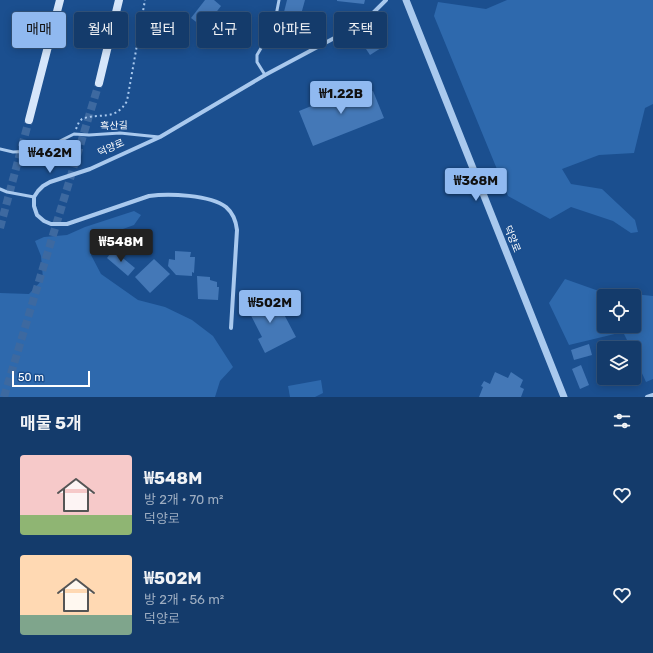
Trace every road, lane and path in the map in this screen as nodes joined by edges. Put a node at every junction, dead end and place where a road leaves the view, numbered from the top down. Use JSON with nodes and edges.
{"nodes":[{"id":1,"x":60,"y":0,"type":"edge"},
{"id":2,"x":119,"y":0,"type":"edge"},
{"id":3,"x":145,"y":0,"type":"edge"},
{"id":4,"x":279,"y":0,"type":"edge"},
{"id":5,"x":386,"y":0,"type":"edge"},
{"id":6,"x":406,"y":0,"type":"edge"},
{"id":7,"x":265,"y":75,"type":"junction"},
{"id":8,"x":99,"y":83,"type":"tunnel mouth"},
{"id":9,"x":29,"y":120,"type":"tunnel mouth"},
{"id":10,"x":74,"y":134,"type":"junction"},
{"id":11,"x":160,"y":138,"type":"junction"},
{"id":12,"x":0,"y":149,"type":"edge"},
{"id":13,"x":0,"y":189,"type":"edge"},
{"id":14,"x":34,"y":197,"type":"junction"},
{"id":15,"x":231,"y":328,"type":"dead end"},
{"id":16,"x":653,"y":395,"type":"edge"},
{"id":17,"x":564,"y":397,"type":"edge"},
{"id":18,"x":647,"y":397,"type":"edge"}],
"edges":[{"from":1,"to":9,"type":"main road"},
{"from":2,"to":8,"type":"main road"},
{"from":3,"to":10,"type":"path"},
{"from":4,"to":7,"type":"lane"},
{"from":5,"to":7,"type":"street","name":"덕양로"},
{"from":6,"to":17,"type":"street","name":"덕양로"},
{"from":7,"to":11,"type":"street","name":"덕양로"},
{"from":10,"to":11,"type":"lane","name":"흑산길"},
{"from":10,"to":12,"type":"lane","name":"흑산길"},
{"from":11,"to":14,"type":"street","name":"덕양로"},
{"from":13,"to":14,"type":"lane"},
{"from":14,"to":15,"type":"street"},
{"from":16,"to":18,"type":"street"}]}
